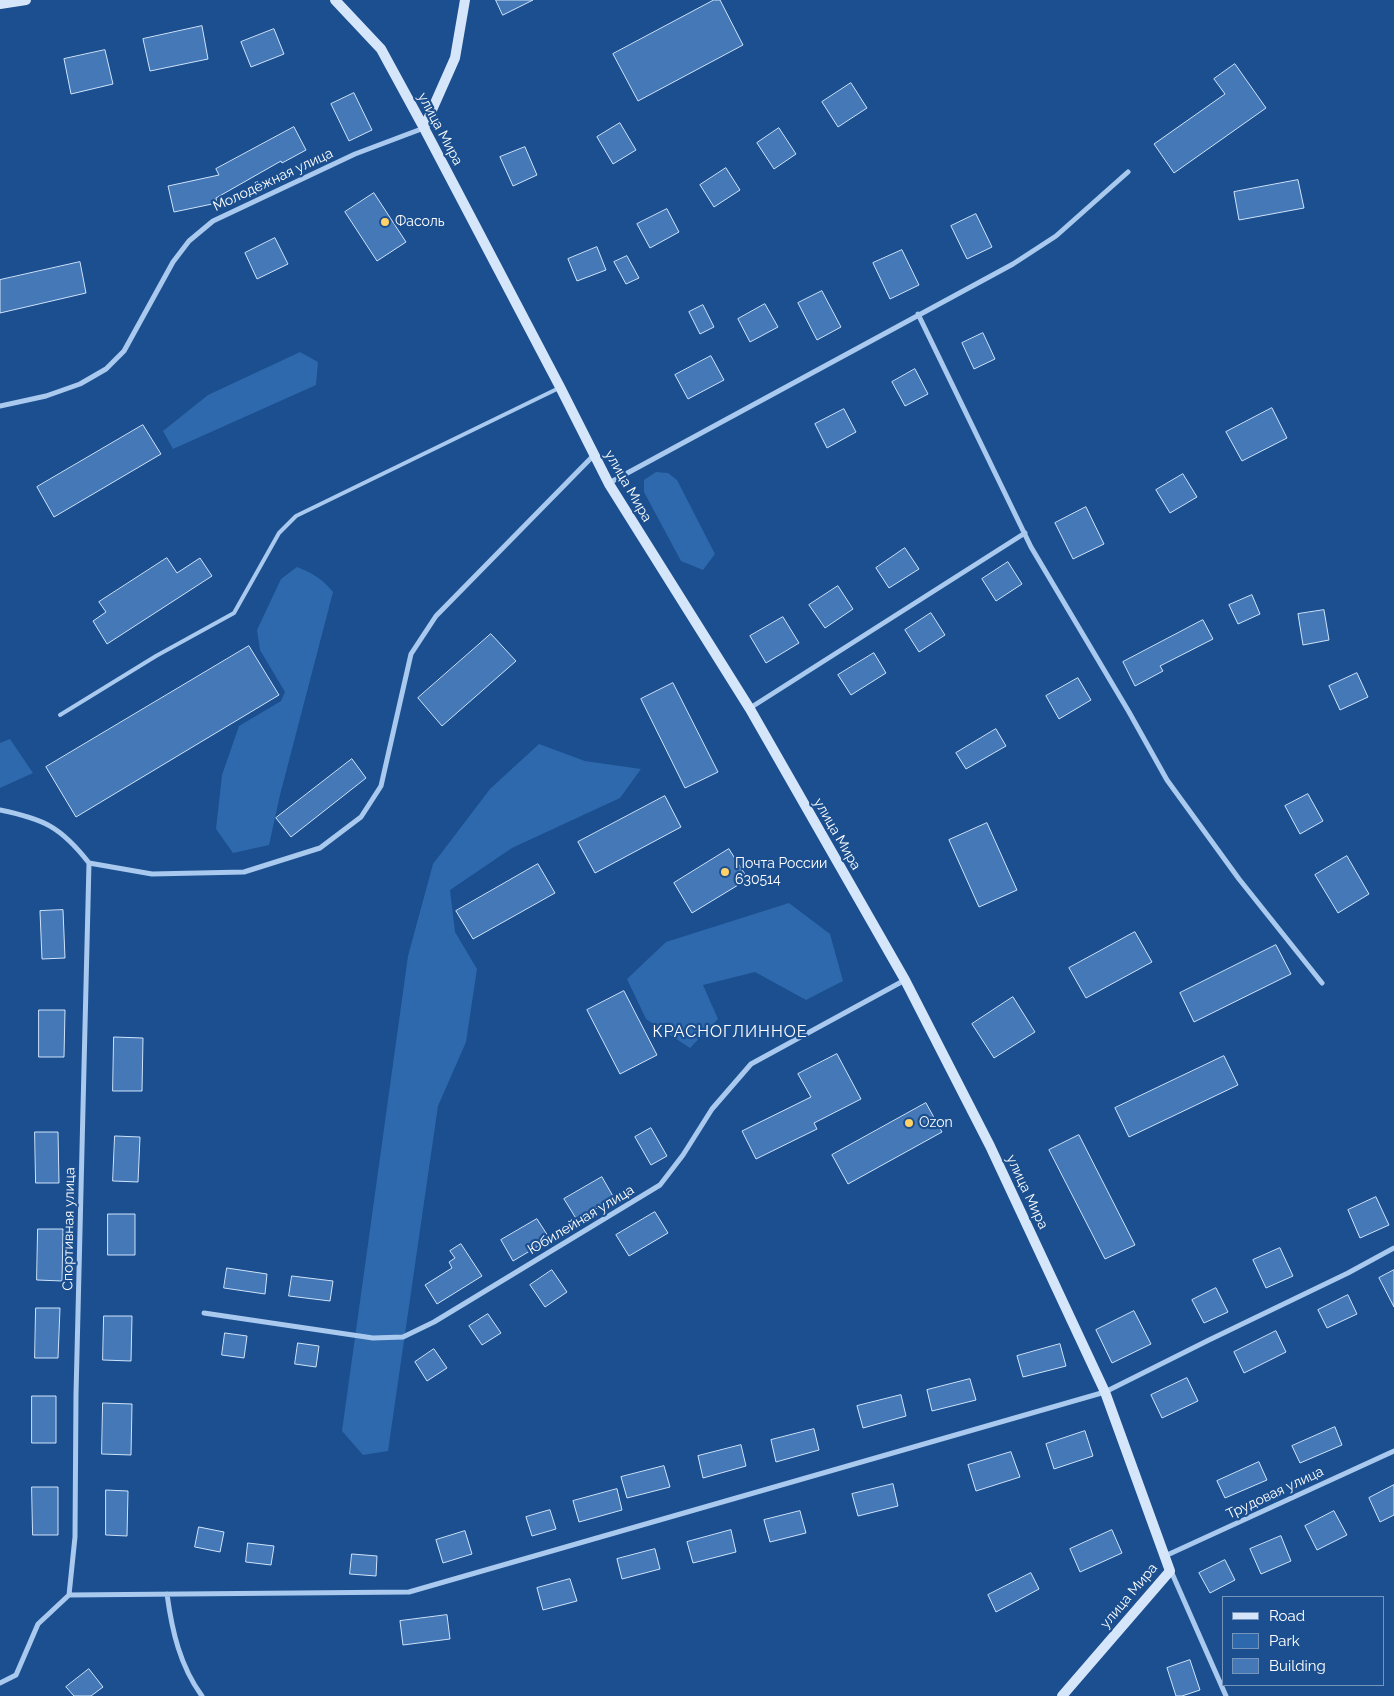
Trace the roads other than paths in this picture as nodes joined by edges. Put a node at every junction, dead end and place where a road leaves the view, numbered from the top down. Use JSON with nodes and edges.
{"nodes":[{"id":1,"x":26,"y":0,"type":"edge"},
{"id":2,"x":335,"y":0,"type":"edge"},
{"id":3,"x":465,"y":0,"type":"edge"},
{"id":4,"x":0,"y":4,"type":"edge"},
{"id":5,"x":424,"y":128,"type":"junction"},
{"id":6,"x":1128,"y":172,"type":"dead end"},
{"id":7,"x":918,"y":314,"type":"junction"},
{"id":8,"x":560,"y":387,"type":"junction"},
{"id":9,"x":0,"y":406,"type":"edge"},
{"id":10,"x":594,"y":455,"type":"junction"},
{"id":11,"x":609,"y":484,"type":"junction"},
{"id":12,"x":1024,"y":533,"type":"junction"},
{"id":13,"x":750,"y":709,"type":"junction"},
{"id":14,"x":60,"y":714,"type":"dead end"},
{"id":15,"x":0,"y":810,"type":"edge"},
{"id":16,"x":89,"y":863,"type":"junction"},
{"id":17,"x":905,"y":980,"type":"junction"},
{"id":18,"x":1322,"y":983,"type":"dead end"},
{"id":19,"x":1394,"y":1248,"type":"edge"},
{"id":20,"x":204,"y":1313,"type":"dead end"},
{"id":21,"x":1105,"y":1392,"type":"junction"},
{"id":22,"x":1394,"y":1451,"type":"edge"},
{"id":23,"x":1165,"y":1556,"type":"junction"},
{"id":24,"x":1170,"y":1571,"type":"junction"},
{"id":25,"x":168,"y":1594,"type":"junction"},
{"id":26,"x":69,"y":1595,"type":"junction"},
{"id":27,"x":0,"y":1683,"type":"edge"},
{"id":28,"x":202,"y":1696,"type":"edge"},
{"id":29,"x":1062,"y":1696,"type":"edge"},
{"id":30,"x":1226,"y":1696,"type":"edge"}],
"edges":[{"from":1,"to":4,"type":"street"},
{"from":2,"to":5,"type":"street","name":"улица Мира"},
{"from":3,"to":5,"type":"street"},
{"from":5,"to":8,"type":"street","name":"улица Мира"},
{"from":5,"to":9,"type":"street","name":"Молодёжная улица"},
{"from":6,"to":7,"type":"street"},
{"from":7,"to":11,"type":"street"},
{"from":7,"to":12,"type":"street"},
{"from":8,"to":10,"type":"street","name":"улица Мира"},
{"from":8,"to":14,"type":"lane"},
{"from":10,"to":11,"type":"street","name":"улица Мира"},
{"from":10,"to":16,"type":"street"},
{"from":11,"to":13,"type":"street","name":"улица Мира"},
{"from":12,"to":13,"type":"street"},
{"from":12,"to":18,"type":"street"},
{"from":13,"to":17,"type":"street","name":"улица Мира"},
{"from":15,"to":16,"type":"street"},
{"from":16,"to":26,"type":"street","name":"Спортивная улица"},
{"from":17,"to":20,"type":"street","name":"Юбилейная улица"},
{"from":17,"to":21,"type":"street","name":"улица Мира"},
{"from":19,"to":21,"type":"street"},
{"from":21,"to":23,"type":"street","name":"улица Мира"},
{"from":21,"to":25,"type":"street"},
{"from":22,"to":23,"type":"street","name":"Трудовая улица"},
{"from":23,"to":24,"type":"street","name":"улица Мира"},
{"from":24,"to":29,"type":"street","name":"улица Мира"},
{"from":24,"to":30,"type":"street"},
{"from":25,"to":26,"type":"street"},
{"from":25,"to":28,"type":"street"},
{"from":26,"to":27,"type":"street"}]}
